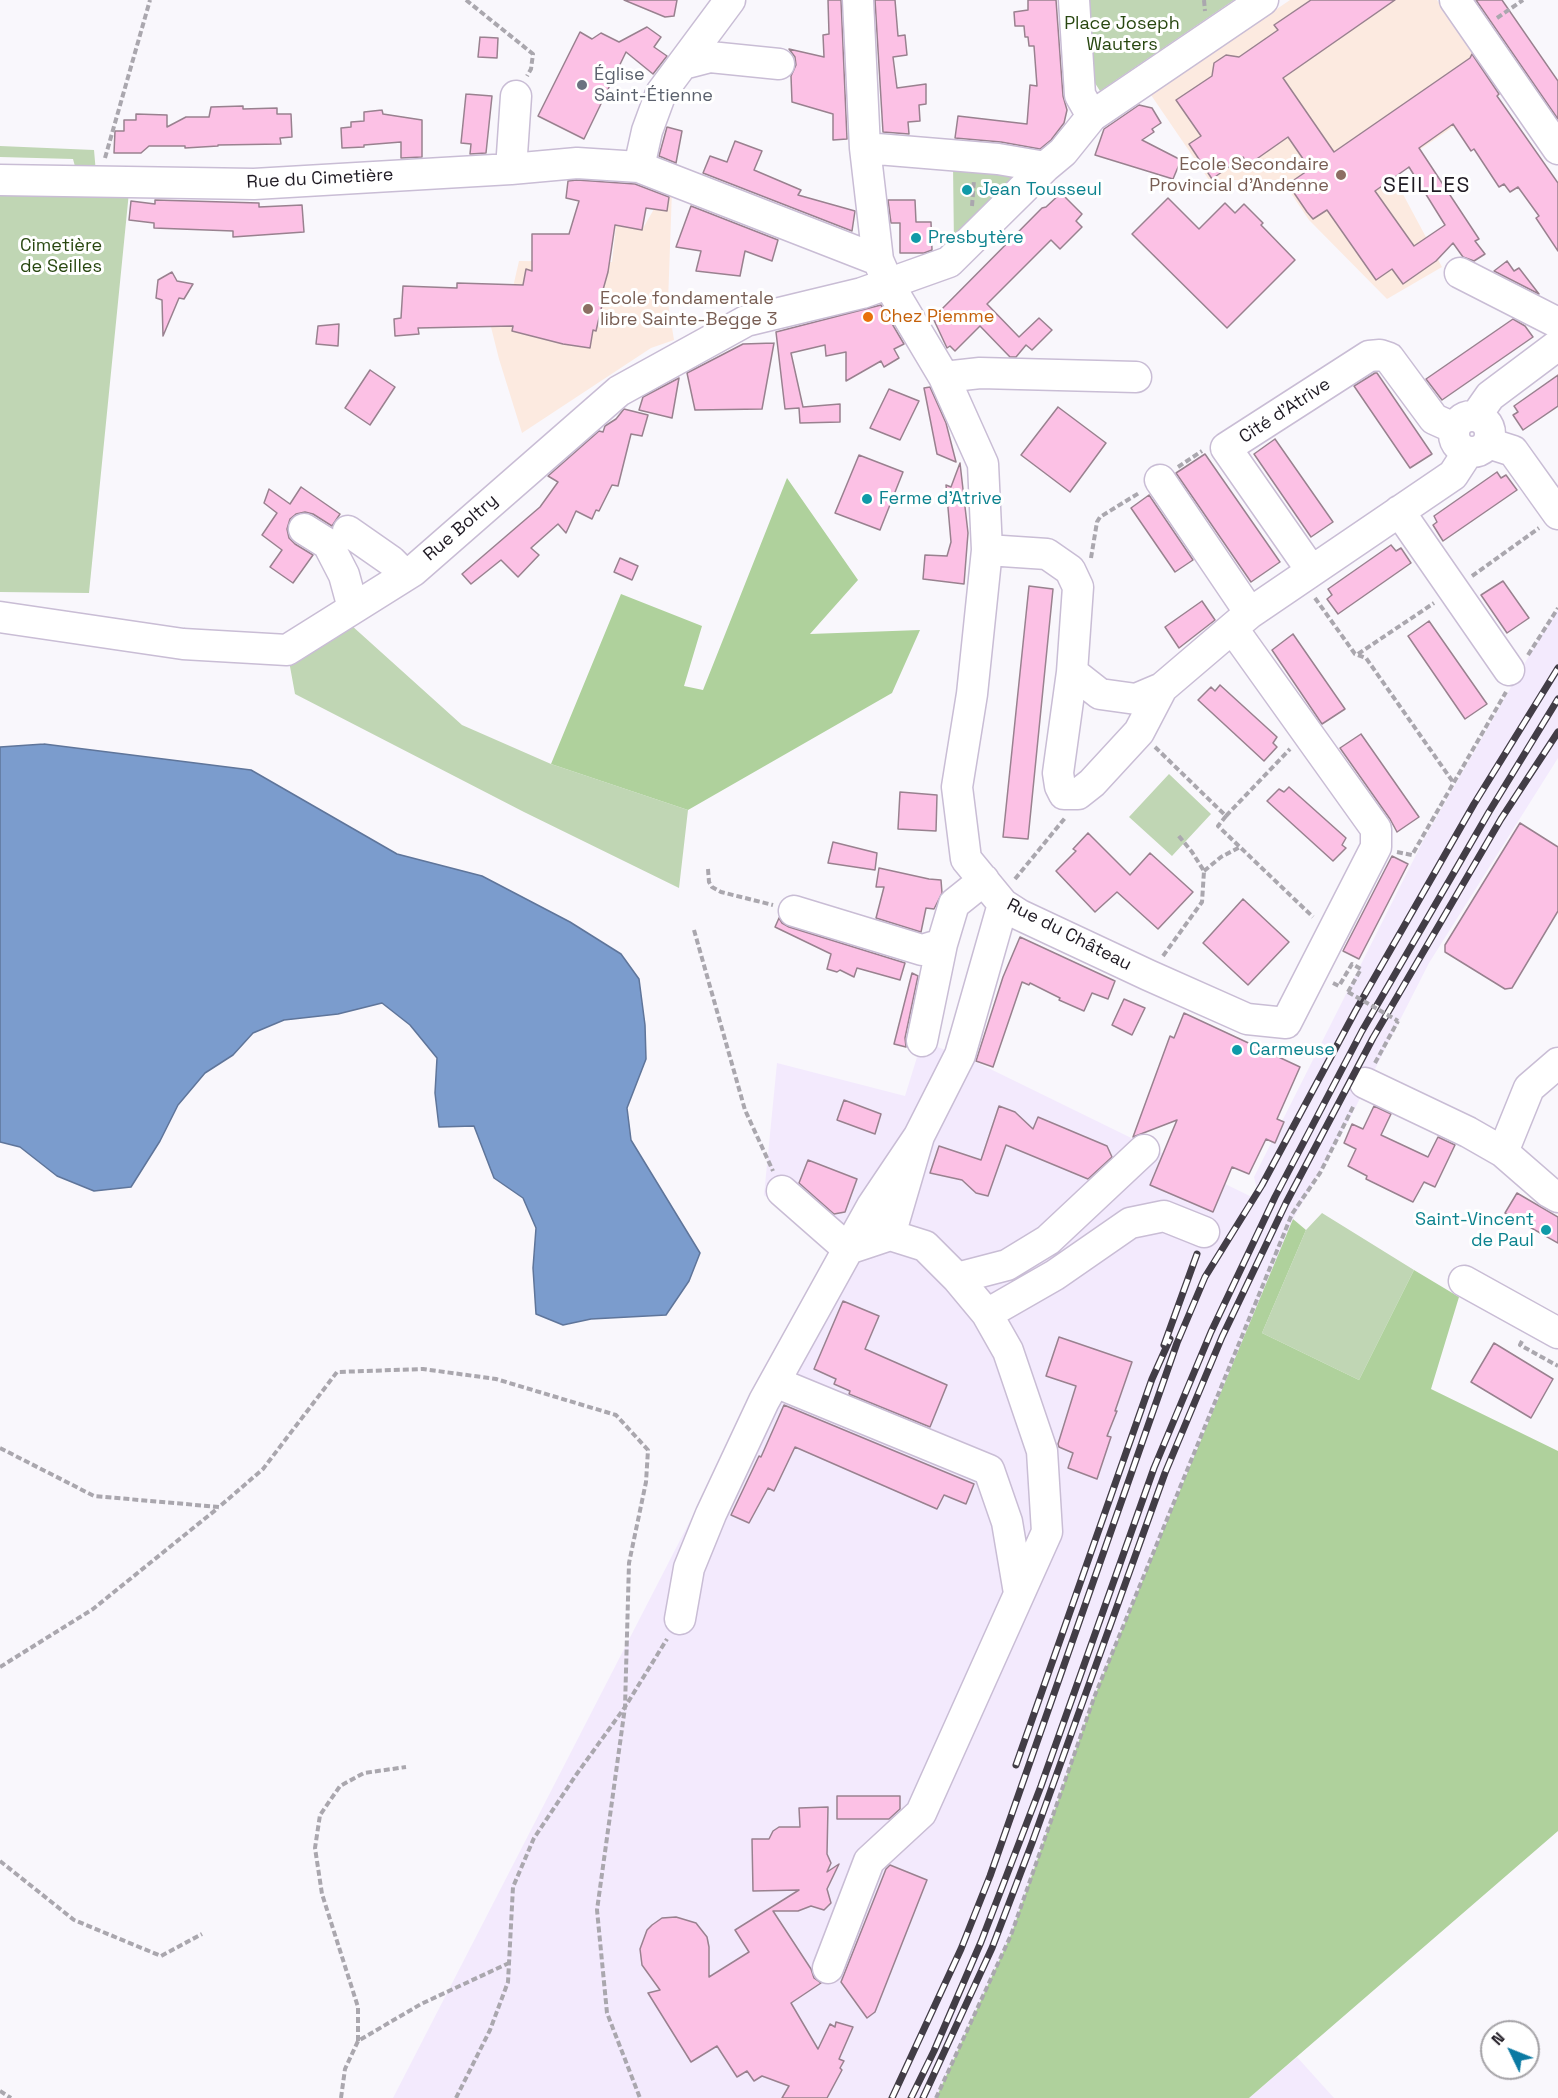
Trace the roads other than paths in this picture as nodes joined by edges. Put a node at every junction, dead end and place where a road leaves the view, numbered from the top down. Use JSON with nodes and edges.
{"nodes":[{"id":1,"x":730,"y":0,"type":"edge"},
{"id":2,"x":858,"y":0,"type":"edge"},
{"id":3,"x":1074,"y":0,"type":"edge"},
{"id":4,"x":1263,"y":0,"type":"edge"},
{"id":5,"x":1455,"y":0,"type":"edge"},
{"id":6,"x":778,"y":64,"type":"dead end"},
{"id":7,"x":675,"y":75,"type":"junction"},
{"id":8,"x":516,"y":96,"type":"road end"},
{"id":9,"x":1092,"y":117,"type":"junction"},
{"id":10,"x":865,"y":148,"type":"junction"},
{"id":11,"x":1558,"y":149,"type":"edge"},
{"id":12,"x":639,"y":167,"type":"junction"},
{"id":13,"x":1045,"y":167,"type":"junction"},
{"id":14,"x":505,"y":169,"type":"junction"},
{"id":15,"x":0,"y":180,"type":"edge"},
{"id":16,"x":883,"y":272,"type":"junction"},
{"id":17,"x":1460,"y":273,"type":"dead end"},
{"id":18,"x":1558,"y":323,"type":"edge"},
{"id":19,"x":1558,"y":345,"type":"edge"},
{"id":20,"x":944,"y":377,"type":"junction"},
{"id":21,"x":1136,"y":377,"type":"dead end"},
{"id":22,"x":1472,"y":435,"type":"junction"},
{"id":23,"x":1160,"y":480,"type":"road end"},
{"id":24,"x":1399,"y":511,"type":"junction"},
{"id":25,"x":1558,"y":514,"type":"edge"},
{"id":26,"x":304,"y":529,"type":"dead end"},
{"id":27,"x":348,"y":531,"type":"dead end"},
{"id":28,"x":987,"y":550,"type":"junction"},
{"id":29,"x":1306,"y":574,"type":"junction"},
{"id":30,"x":405,"y":575,"type":"junction"},
{"id":31,"x":353,"y":608,"type":"junction"},
{"id":32,"x":0,"y":617,"type":"edge"},
{"id":33,"x":1242,"y":621,"type":"junction"},
{"id":34,"x":1515,"y":671,"type":"road end"},
{"id":35,"x":1072,"y":672,"type":"junction"},
{"id":36,"x":1162,"y":688,"type":"junction"},
{"id":37,"x":984,"y":880,"type":"junction"},
{"id":38,"x":1003,"y":904,"type":"junction"},
{"id":39,"x":794,"y":910,"type":"road end"},
{"id":40,"x":942,"y":944,"type":"junction"},
{"id":41,"x":922,"y":1041,"type":"dead end"},
{"id":42,"x":1558,"y":1063,"type":"edge"},
{"id":43,"x":1371,"y":1071,"type":"road end"},
{"id":44,"x":919,"y":1136,"type":"junction"},
{"id":45,"x":1144,"y":1150,"type":"dead end"},
{"id":46,"x":1503,"y":1152,"type":"junction"},
{"id":47,"x":782,"y":1191,"type":"road end"},
{"id":48,"x":1558,"y":1197,"type":"edge"},
{"id":49,"x":1204,"y":1232,"type":"dead end"},
{"id":50,"x":890,"y":1235,"type":"junction"},
{"id":51,"x":848,"y":1249,"type":"junction"},
{"id":52,"x":957,"y":1278,"type":"junction"},
{"id":53,"x":1464,"y":1281,"type":"dead end"},
{"id":54,"x":987,"y":1314,"type":"junction"},
{"id":55,"x":1558,"y":1333,"type":"edge"},
{"id":56,"x":775,"y":1382,"type":"junction"},
{"id":57,"x":1020,"y":1593,"type":"junction"},
{"id":58,"x":680,"y":1619,"type":"road end"},
{"id":59,"x":828,"y":1968,"type":"dead end"}],
"edges":[{"from":1,"to":7,"type":"street"},
{"from":2,"to":10,"type":"street"},
{"from":3,"to":9,"type":"street"},
{"from":4,"to":9,"type":"street"},
{"from":5,"to":11,"type":"street"},
{"from":6,"to":7,"type":"street"},
{"from":7,"to":12,"type":"street"},
{"from":8,"to":14,"type":"street"},
{"from":9,"to":13,"type":"street","name":"Rue Boltry"},
{"from":10,"to":13,"type":"street"},
{"from":10,"to":16,"type":"street"},
{"from":12,"to":14,"type":"street","name":"Rue du Cimetière"},
{"from":12,"to":16,"type":"street","name":"Rue du Cimetière"},
{"from":13,"to":16,"type":"street","name":"Rue Boltry"},
{"from":14,"to":15,"type":"street","name":"Rue du Cimetière"},
{"from":16,"to":20,"type":"street","name":"Rue du Château"},
{"from":16,"to":30,"type":"street","name":"Rue Boltry"},
{"from":17,"to":18,"type":"street"},
{"from":19,"to":22,"type":"street"},
{"from":20,"to":21,"type":"street"},
{"from":20,"to":28,"type":"street","name":"Rue du Château"},
{"from":22,"to":24,"type":"street"},
{"from":22,"to":25,"type":"street","name":"Cité d'Atrive"},
{"from":22,"to":29,"type":"street","name":"Cité d'Atrive"},
{"from":23,"to":33,"type":"street"},
{"from":24,"to":29,"type":"street"},
{"from":24,"to":34,"type":"street"},
{"from":26,"to":31,"type":"street"},
{"from":27,"to":30,"type":"street"},
{"from":28,"to":35,"type":"street"},
{"from":28,"to":37,"type":"street","name":"Rue du Château"},
{"from":29,"to":33,"type":"street"},
{"from":30,"to":31,"type":"street","name":"Rue Boltry"},
{"from":31,"to":32,"type":"street","name":"Rue Boltry"},
{"from":33,"to":36,"type":"street"},
{"from":33,"to":38,"type":"street","name":"Rue du Château"},
{"from":35,"to":36,"type":"street"},
{"from":35,"to":36,"type":"street"},
{"from":37,"to":38,"type":"street","name":"Rue du Château"},
{"from":37,"to":40,"type":"street"},
{"from":38,"to":44,"type":"street"},
{"from":39,"to":40,"type":"street"},
{"from":40,"to":41,"type":"street"},
{"from":42,"to":46,"type":"street"},
{"from":43,"to":46,"type":"street"},
{"from":44,"to":50,"type":"street"},
{"from":44,"to":51,"type":"street"},
{"from":45,"to":52,"type":"street"},
{"from":46,"to":48,"type":"street"},
{"from":47,"to":51,"type":"street"},
{"from":49,"to":54,"type":"street"},
{"from":50,"to":51,"type":"street"},
{"from":50,"to":52,"type":"street"},
{"from":51,"to":56,"type":"street"},
{"from":52,"to":54,"type":"street"},
{"from":53,"to":55,"type":"street"},
{"from":54,"to":57,"type":"street"},
{"from":56,"to":57,"type":"street"},
{"from":56,"to":58,"type":"street"},
{"from":57,"to":59,"type":"street"}]}
